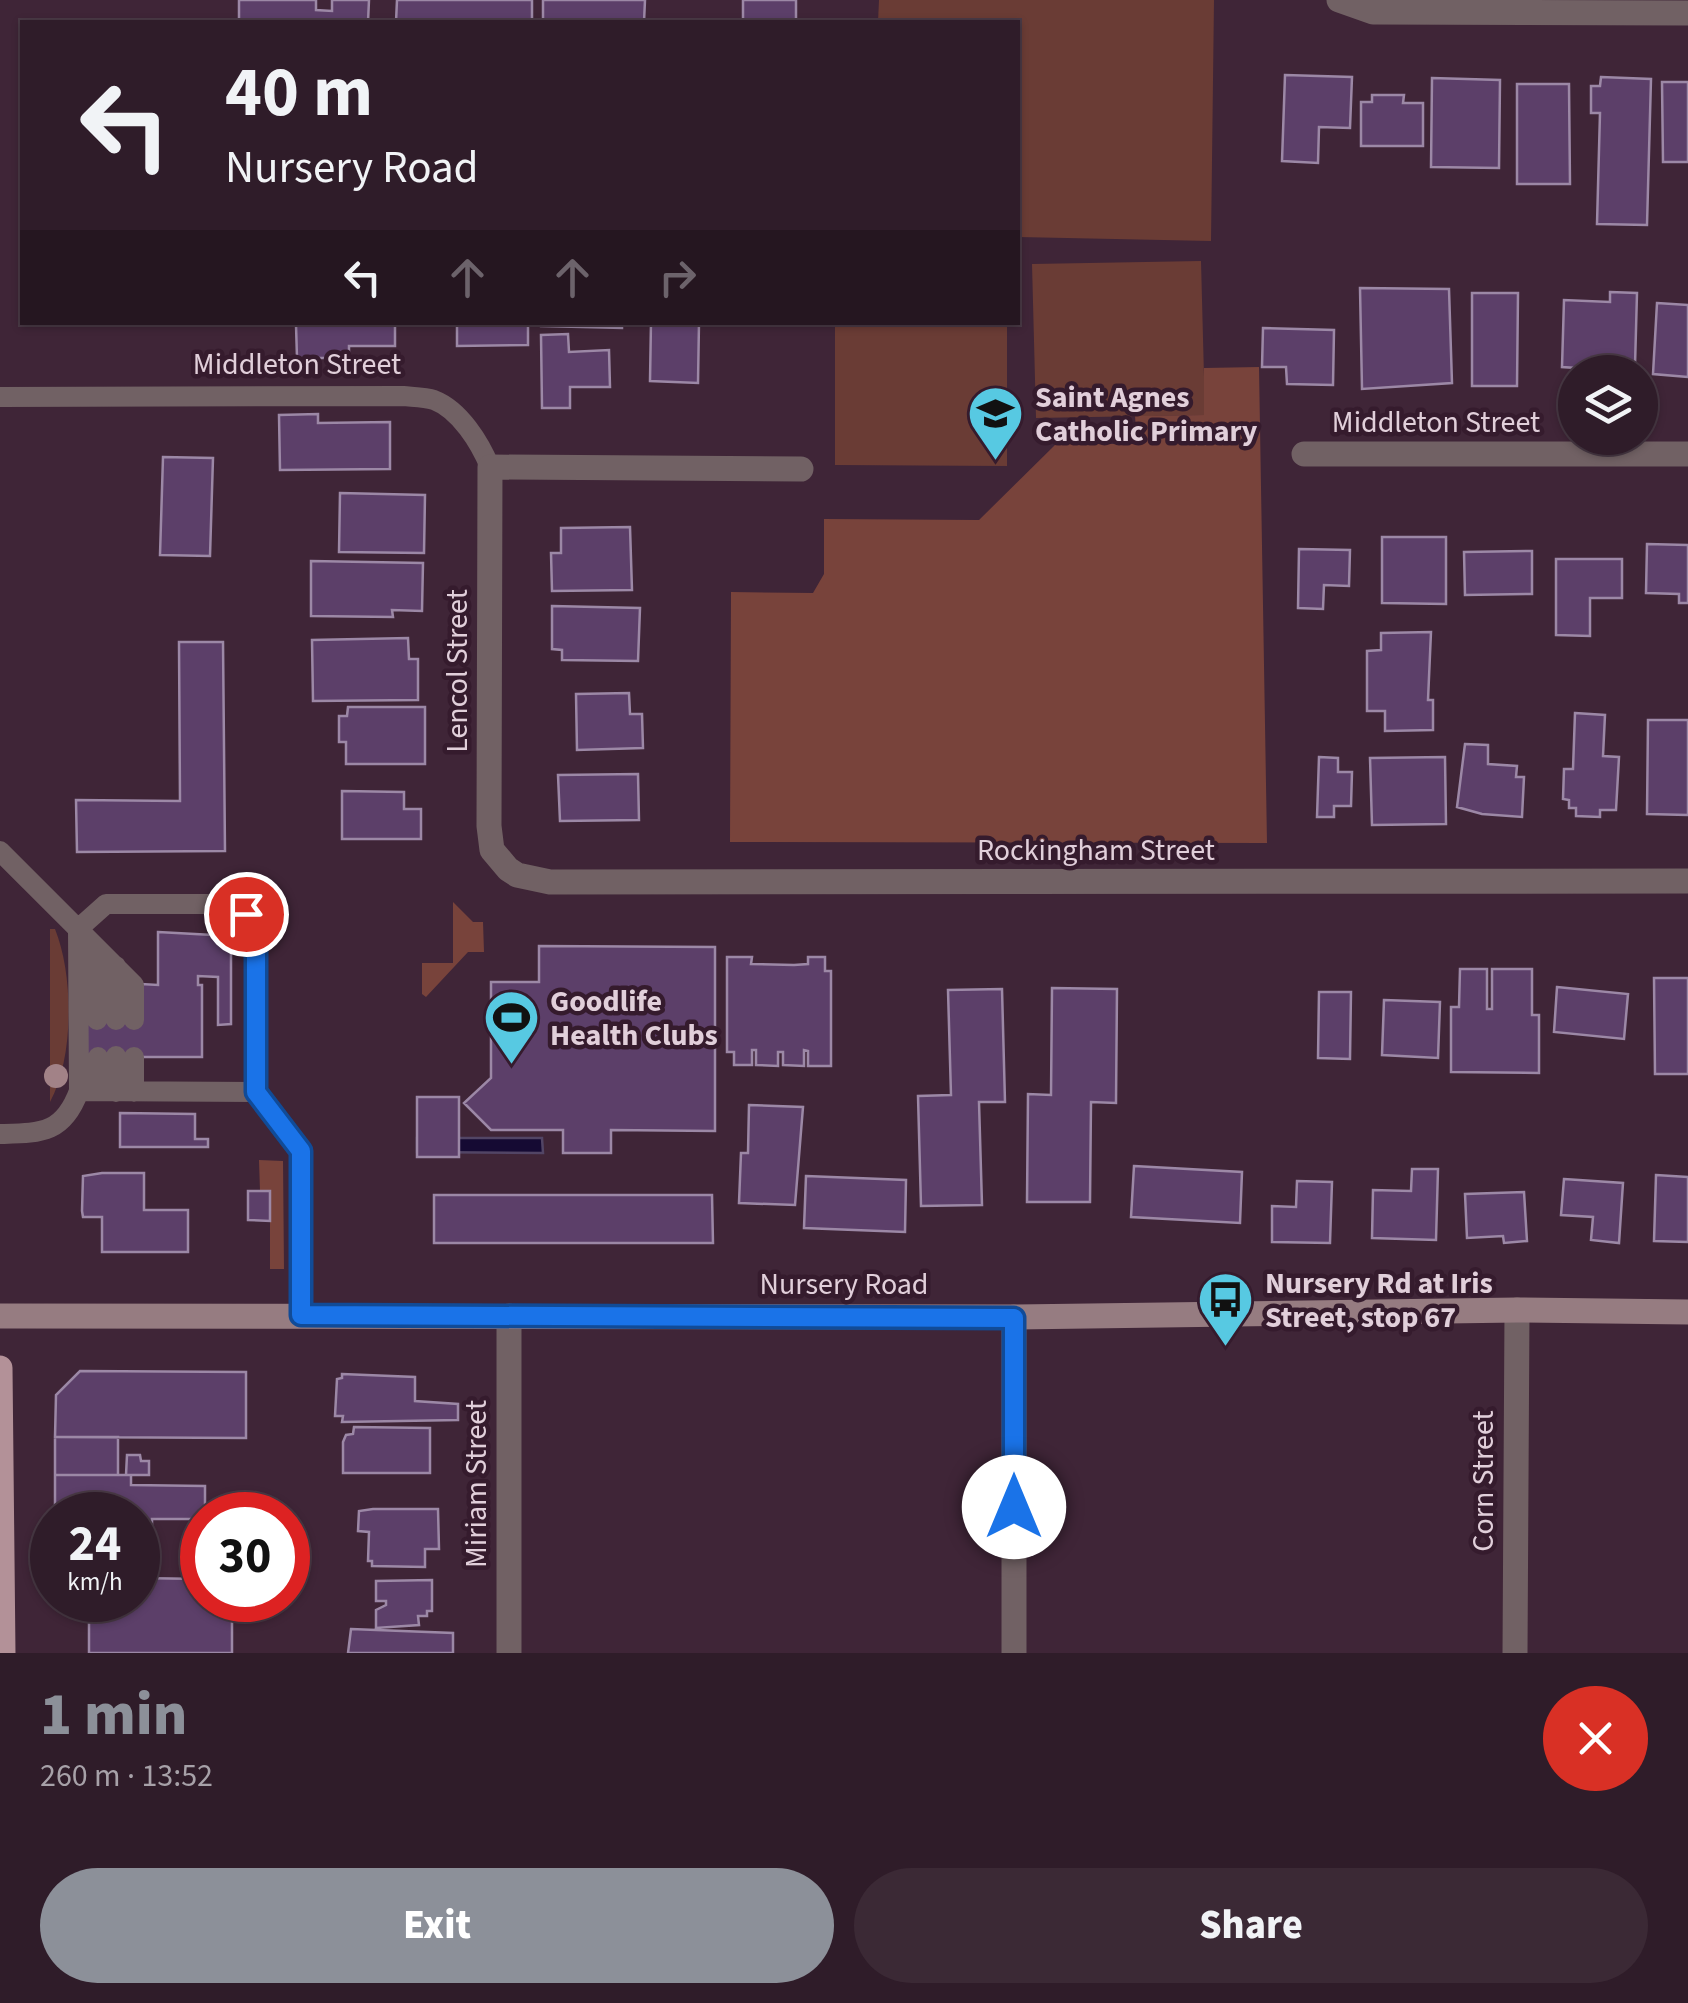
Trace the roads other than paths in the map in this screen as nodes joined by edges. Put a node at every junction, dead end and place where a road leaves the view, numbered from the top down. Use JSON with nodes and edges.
{"nodes":[{"id":1,"x":1339,"y":0,"type":"edge"},
{"id":2,"x":1688,"y":13,"type":"edge"},
{"id":3,"x":0,"y":397,"type":"edge"},
{"id":4,"x":1304,"y":454,"type":"dead end"},
{"id":5,"x":1688,"y":454,"type":"edge"},
{"id":6,"x":490,"y":467,"type":"junction"},
{"id":7,"x":801,"y":470,"type":"dead end"},
{"id":8,"x":0,"y":851,"type":"edge"},
{"id":9,"x":508,"y":869,"type":"joint"},
{"id":10,"x":1688,"y":881,"type":"edge"},
{"id":11,"x":78,"y":929,"type":"junction"},
{"id":12,"x":97,"y":948,"type":"junction"},
{"id":13,"x":107,"y":1091,"type":"junction"},
{"id":14,"x":256,"y":1092,"type":"junction"},
{"id":15,"x":0,"y":1134,"type":"edge"},
{"id":16,"x":1517,"y":1310,"type":"junction"},
{"id":17,"x":1688,"y":1312,"type":"edge"},
{"id":18,"x":301,"y":1315,"type":"junction"},
{"id":19,"x":0,"y":1316,"type":"edge"},
{"id":20,"x":509,"y":1316,"type":"junction"},
{"id":21,"x":1014,"y":1318,"type":"junction"},
{"id":22,"x":0,"y":1368,"type":"edge"},
{"id":23,"x":3,"y":1653,"type":"edge"},
{"id":24,"x":509,"y":1653,"type":"edge"},
{"id":25,"x":1014,"y":1653,"type":"edge"},
{"id":26,"x":1515,"y":1653,"type":"edge"}],
"edges":[{"from":1,"to":2,"type":"street"},
{"from":3,"to":6,"type":"lane","name":"Middleton Street"},
{"from":4,"to":5,"type":"street","name":"Middleton Street"},
{"from":6,"to":7,"type":"street"},
{"from":6,"to":9,"type":"street","name":"Lencol Street"},
{"from":8,"to":11,"type":"lane"},
{"from":9,"to":10,"type":"street","name":"Rockingham Street"},
{"from":11,"to":12,"type":"lane"},
{"from":11,"to":13,"type":"lane"},
{"from":11,"to":14,"type":"lane"},
{"from":12,"to":12,"type":"lane"},
{"from":13,"to":13,"type":"lane"},
{"from":13,"to":14,"type":"lane"},
{"from":13,"to":15,"type":"lane"},
{"from":14,"to":18,"type":"lane"},
{"from":16,"to":17,"type":"main road","name":"Nursery Road"},
{"from":16,"to":21,"type":"main road","name":"Nursery Road"},
{"from":16,"to":26,"type":"street","name":"Corn Street"},
{"from":18,"to":19,"type":"main road","name":"Nursery Road"},
{"from":18,"to":20,"type":"main road","name":"Nursery Road"},
{"from":20,"to":21,"type":"main road","name":"Nursery Road"},
{"from":20,"to":24,"type":"street","name":"Miriam Street"},
{"from":21,"to":25,"type":"street"},
{"from":22,"to":23,"type":"main road"}]}
